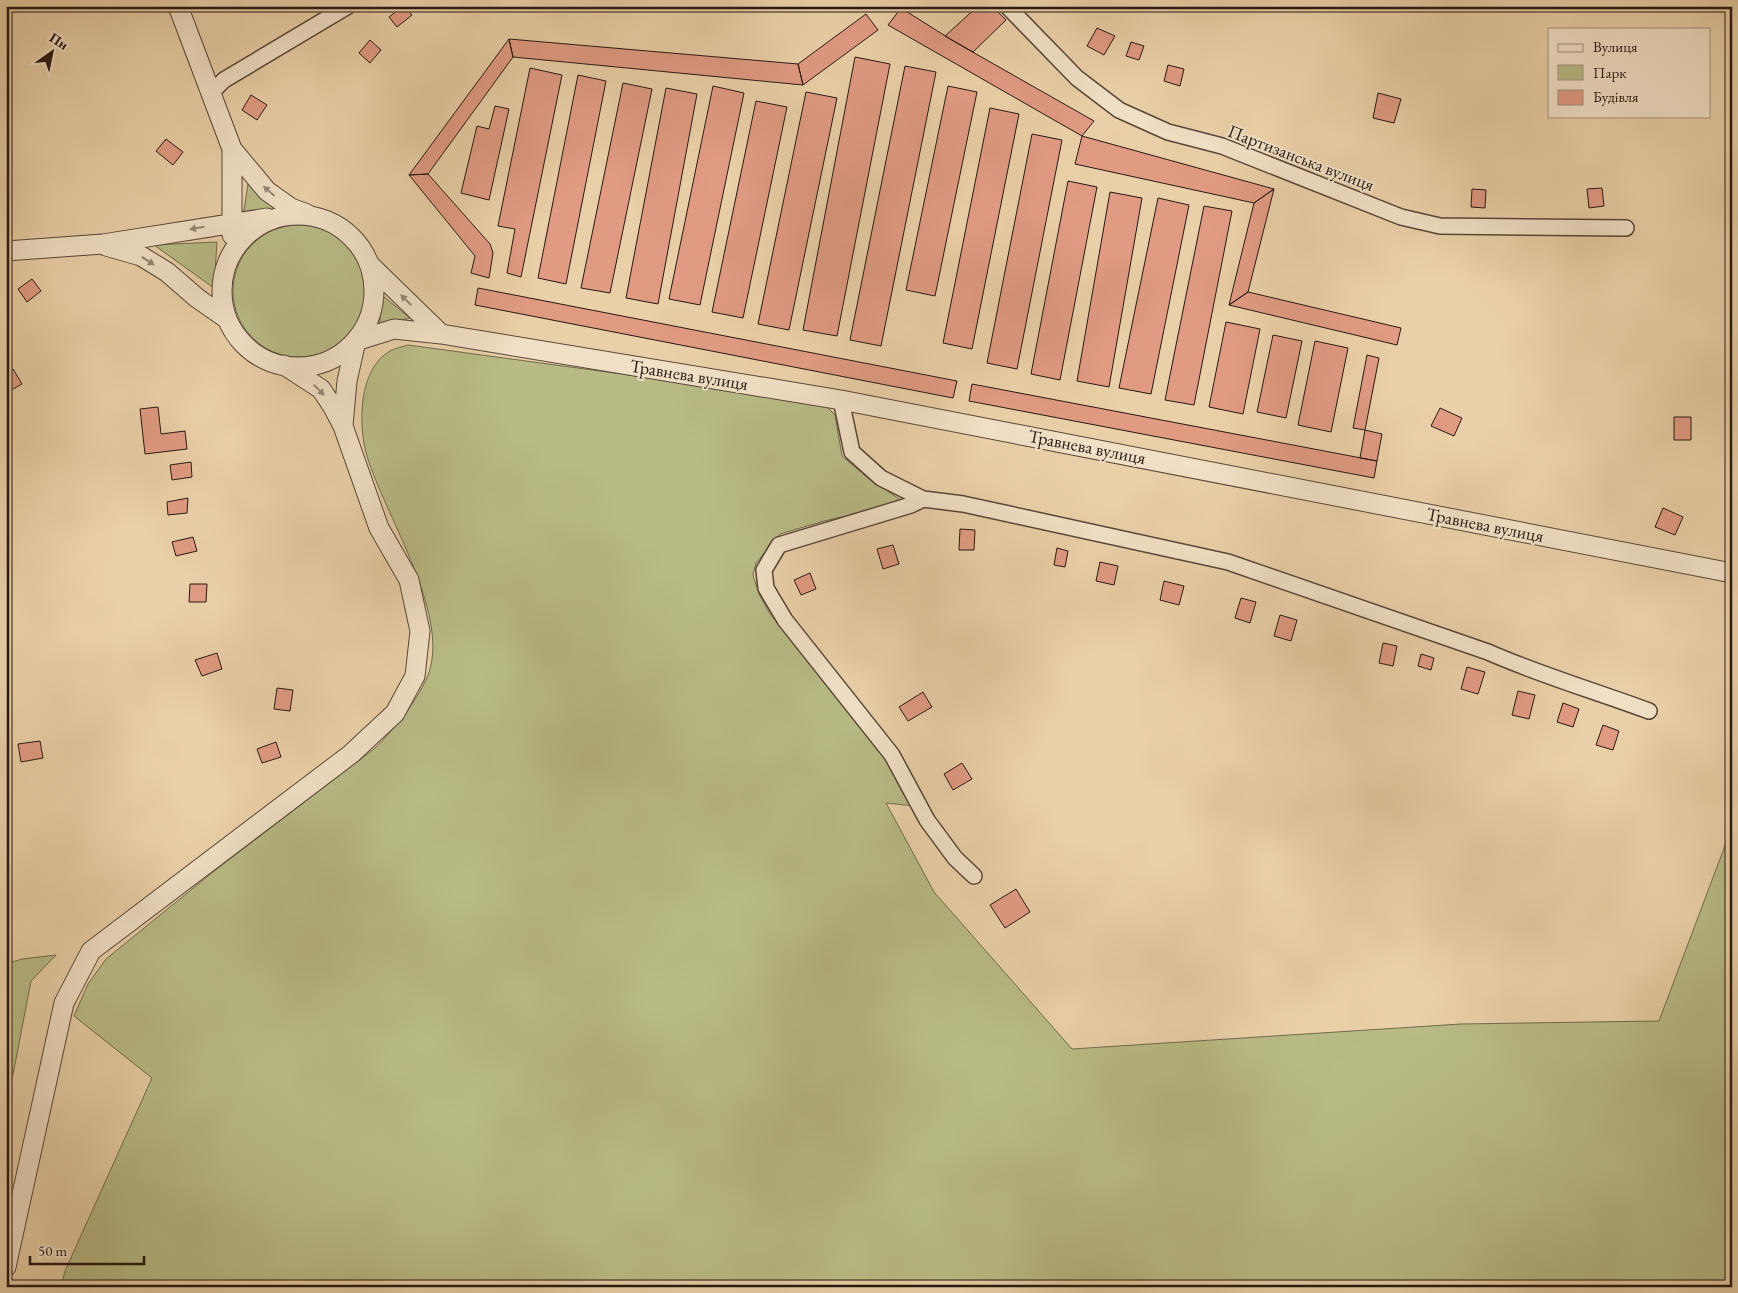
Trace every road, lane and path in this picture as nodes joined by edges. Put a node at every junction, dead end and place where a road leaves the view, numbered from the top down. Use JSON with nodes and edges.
{"nodes":[{"id":1,"x":178,"y":6,"type":"edge"},
{"id":2,"x":348,"y":6,"type":"edge"},
{"id":3,"x":1007,"y":6,"type":"edge"},
{"id":4,"x":211,"y":93,"type":"junction"},
{"id":5,"x":232,"y":148,"type":"junction"},
{"id":6,"x":310,"y":215,"type":"junction"},
{"id":7,"x":280,"y":216,"type":"junction"},
{"id":8,"x":233,"y":222,"type":"junction"},
{"id":9,"x":1626,"y":228,"type":"dead end"},
{"id":10,"x":103,"y":244,"type":"junction"},
{"id":11,"x":6,"y":251,"type":"edge"},
{"id":12,"x":230,"y":257,"type":"junction"},
{"id":13,"x":370,"y":265,"type":"junction"},
{"id":14,"x":227,"y":319,"type":"junction"},
{"id":15,"x":441,"y":334,"type":"junction"},
{"id":16,"x":356,"y":341,"type":"junction"},
{"id":17,"x":284,"y":365,"type":"junction"},
{"id":18,"x":841,"y":400,"type":"junction"},
{"id":19,"x":343,"y":426,"type":"junction"},
{"id":20,"x":923,"y":499,"type":"junction"},
{"id":21,"x":1732,"y":573,"type":"edge"},
{"id":22,"x":1649,"y":712,"type":"dead end"},
{"id":23,"x":974,"y":876,"type":"dead end"},
{"id":24,"x":6,"y":1267,"type":"edge"}],
"edges":[{"from":1,"to":4,"type":"street"},
{"from":2,"to":4,"type":"street"},
{"from":3,"to":9,"type":"street","name":"Партизанська вулиця"},
{"from":4,"to":5,"type":"street"},
{"from":6,"to":5,"type":"street","one_way":true},
{"from":5,"to":8,"type":"street"},
{"from":6,"to":7,"type":"street"},
{"from":6,"to":13,"type":"street"},
{"from":7,"to":8,"type":"street"},
{"from":7,"to":12,"type":"street"},
{"from":8,"to":10,"type":"street","one_way":true},
{"from":8,"to":12,"type":"street"},
{"from":10,"to":11,"type":"street"},
{"from":10,"to":14,"type":"street","one_way":true},
{"from":12,"to":14,"type":"street"},
{"from":15,"to":13,"type":"street","one_way":true},
{"from":13,"to":16,"type":"street"},
{"from":14,"to":17,"type":"street"},
{"from":15,"to":16,"type":"street","name":"Травнева вулиця"},
{"from":15,"to":18,"type":"street","name":"Травнева вулиця"},
{"from":16,"to":17,"type":"street"},
{"from":16,"to":19,"type":"street"},
{"from":17,"to":19,"type":"street","one_way":true},
{"from":18,"to":20,"type":"street"},
{"from":18,"to":21,"type":"street","name":"Травнева вулиця"},
{"from":19,"to":24,"type":"street"},
{"from":20,"to":22,"type":"street"},
{"from":20,"to":23,"type":"street"}]}
